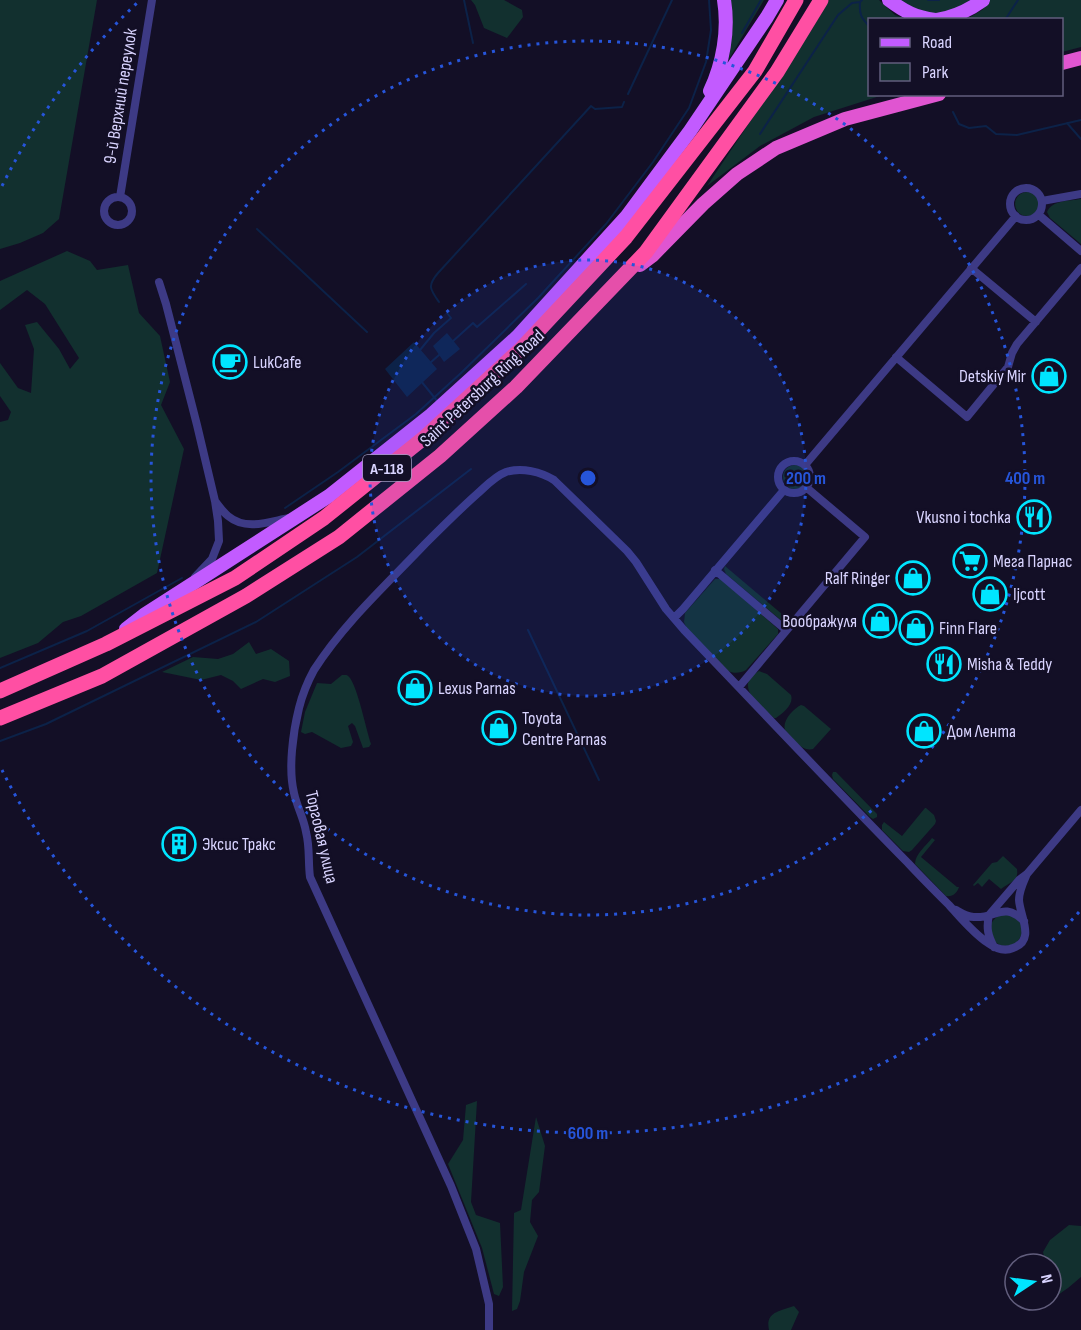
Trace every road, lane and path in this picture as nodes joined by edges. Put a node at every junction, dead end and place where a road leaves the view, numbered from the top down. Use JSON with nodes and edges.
{"nodes":[{"id":1,"x":152,"y":0,"type":"edge"},
{"id":2,"x":724,"y":0,"type":"edge"},
{"id":3,"x":777,"y":0,"type":"edge"},
{"id":4,"x":796,"y":0,"type":"edge"},
{"id":5,"x":821,"y":0,"type":"edge"},
{"id":6,"x":889,"y":0,"type":"edge"},
{"id":7,"x":983,"y":0,"type":"edge"},
{"id":8,"x":922,"y":18,"type":"edge"},
{"id":9,"x":947,"y":18,"type":"edge"},
{"id":10,"x":1081,"y":58,"type":"edge"},
{"id":11,"x":1063,"y":63,"type":"edge"},
{"id":12,"x":931,"y":96,"type":"edge"},
{"id":13,"x":690,"y":131,"type":"junction"},
{"id":14,"x":1081,"y":194,"type":"edge"},
{"id":15,"x":120,"y":197,"type":"dead end"},
{"id":16,"x":1042,"y":201,"type":"junction"},
{"id":17,"x":1039,"y":215,"type":"junction"},
{"id":18,"x":1016,"y":216,"type":"junction"},
{"id":19,"x":1081,"y":250,"type":"edge"},
{"id":20,"x":972,"y":268,"type":"junction"},
{"id":21,"x":1081,"y":268,"type":"edge"},
{"id":22,"x":619,"y":281,"type":"junction"},
{"id":23,"x":159,"y":282,"type":"dead end"},
{"id":24,"x":1036,"y":322,"type":"junction"},
{"id":25,"x":896,"y":357,"type":"junction"},
{"id":26,"x":805,"y":465,"type":"junction"},
{"id":27,"x":807,"y":488,"type":"junction"},
{"id":28,"x":784,"y":490,"type":"junction"},
{"id":29,"x":215,"y":501,"type":"junction"},
{"id":30,"x":300,"y":516,"type":"junction"},
{"id":31,"x":715,"y":570,"type":"junction"},
{"id":32,"x":185,"y":588,"type":"junction"},
{"id":33,"x":674,"y":618,"type":"junction"},
{"id":34,"x":786,"y":630,"type":"junction"},
{"id":35,"x":106,"y":644,"type":"junction"},
{"id":36,"x":739,"y":687,"type":"junction"},
{"id":37,"x":0,"y":691,"type":"edge"},
{"id":38,"x":0,"y":718,"type":"edge"},
{"id":39,"x":1081,"y":810,"type":"edge"},
{"id":40,"x":1027,"y":874,"type":"junction"},
{"id":41,"x":950,"y":907,"type":"junction"},
{"id":42,"x":989,"y":915,"type":"junction"},
{"id":43,"x":1024,"y":922,"type":"junction"},
{"id":44,"x":994,"y":947,"type":"junction"},
{"id":45,"x":489,"y":1330,"type":"edge"}],
"edges":[{"from":1,"to":15,"type":"street","name":"9-й Верхний переулок"},
{"from":2,"to":13,"type":"main road"},
{"from":3,"to":13,"type":"main road"},
{"from":4,"to":35,"type":"highway","name":"Saint Petersburg Ring Road","number":"А-118"},
{"from":5,"to":22,"type":"highway","name":"Saint Petersburg Ring Road","number":"А-118"},
{"from":6,"to":8,"type":"main road"},
{"from":7,"to":9,"type":"main road"},
{"from":10,"to":11,"type":"highway"},
{"from":12,"to":22,"type":"highway"},
{"from":13,"to":30,"type":"main road"},
{"from":14,"to":16,"type":"street"},
{"from":16,"to":17,"type":"street"},
{"from":16,"to":18,"type":"street"},
{"from":17,"to":18,"type":"street"},
{"from":17,"to":19,"type":"street"},
{"from":18,"to":20,"type":"street"},
{"from":20,"to":24,"type":"street"},
{"from":20,"to":25,"type":"street"},
{"from":21,"to":24,"type":"street"},
{"from":22,"to":38,"type":"highway","name":"Saint Petersburg Ring Road","number":"А-118"},
{"from":23,"to":29,"type":"street"},
{"from":24,"to":25,"type":"street"},
{"from":25,"to":26,"type":"street"},
{"from":26,"to":27,"type":"street"},
{"from":26,"to":28,"type":"street"},
{"from":27,"to":28,"type":"street"},
{"from":27,"to":34,"type":"street"},
{"from":28,"to":31,"type":"street"},
{"from":29,"to":30,"type":"street"},
{"from":29,"to":32,"type":"street"},
{"from":30,"to":32,"type":"main road"},
{"from":31,"to":33,"type":"street"},
{"from":31,"to":34,"type":"street"},
{"from":32,"to":35,"type":"main road"},
{"from":33,"to":36,"type":"street"},
{"from":33,"to":45,"type":"street","name":"Торговая улица"},
{"from":34,"to":36,"type":"street"},
{"from":35,"to":37,"type":"highway","name":"Saint Petersburg Ring Road","number":"А-118"},
{"from":36,"to":41,"type":"street"},
{"from":39,"to":40,"type":"street"},
{"from":40,"to":42,"type":"street"},
{"from":40,"to":43,"type":"street"},
{"from":41,"to":42,"type":"street"},
{"from":41,"to":44,"type":"street"},
{"from":42,"to":43,"type":"street"},
{"from":42,"to":44,"type":"street"},
{"from":43,"to":44,"type":"street"}]}
